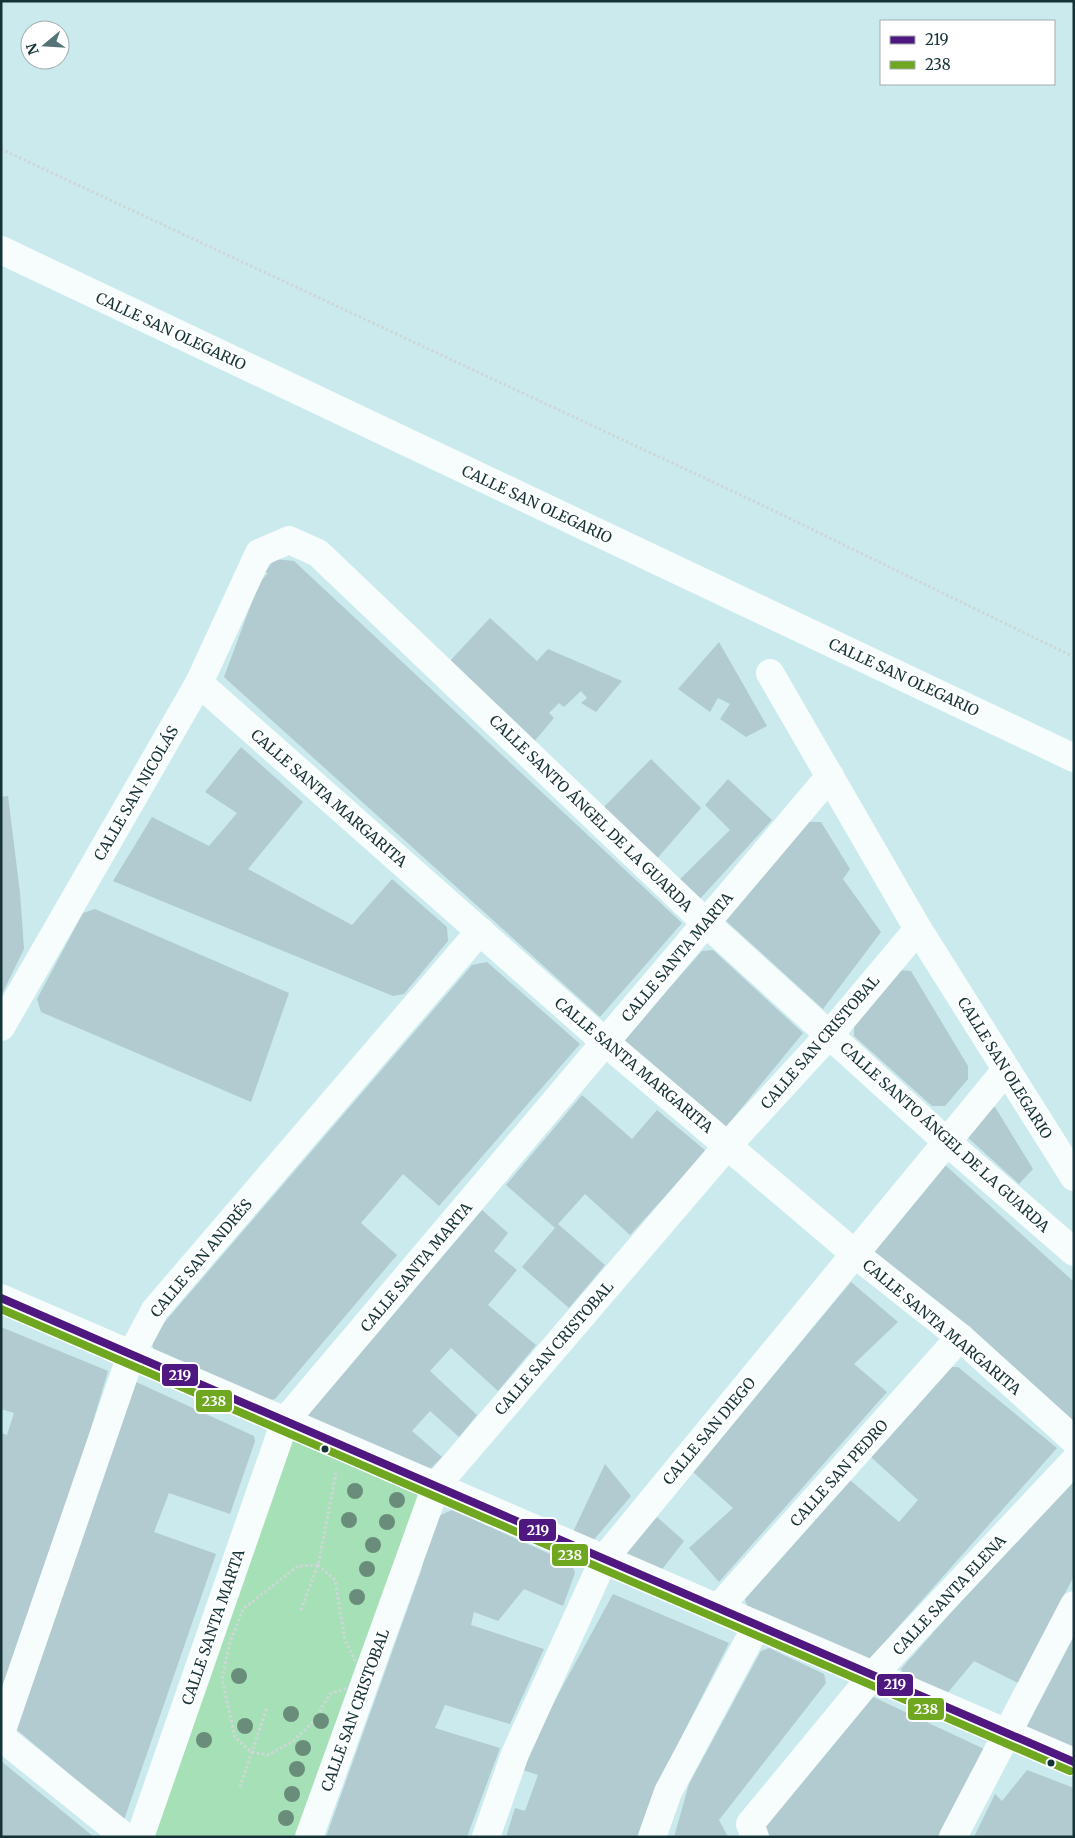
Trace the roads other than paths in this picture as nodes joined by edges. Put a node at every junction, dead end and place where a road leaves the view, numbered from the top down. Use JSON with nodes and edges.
{"nodes":[{"id":1,"x":1,"y":250,"type":"edge"},
{"id":2,"x":259,"y":554,"type":"joint"},
{"id":3,"x":770,"y":673,"type":"dead end"},
{"id":4,"x":199,"y":683,"type":"junction"},
{"id":5,"x":1074,"y":758,"type":"edge"},
{"id":6,"x":830,"y":776,"type":"junction"},
{"id":7,"x":706,"y":923,"type":"junction"},
{"id":8,"x":918,"y":929,"type":"junction"},
{"id":9,"x":480,"y":931,"type":"junction"},
{"id":10,"x":1,"y":1027,"type":"edge"},
{"id":11,"x":830,"y":1034,"type":"junction"},
{"id":12,"x":605,"y":1042,"type":"junction"},
{"id":13,"x":1006,"y":1070,"type":"junction"},
{"id":14,"x":947,"y":1142,"type":"junction"},
{"id":15,"x":728,"y":1145,"type":"junction"},
{"id":16,"x":1074,"y":1177,"type":"edge"},
{"id":17,"x":1073,"y":1249,"type":"edge"},
{"id":18,"x":855,"y":1254,"type":"junction"},
{"id":19,"x":1,"y":1298,"type":"edge"},
{"id":20,"x":960,"y":1337,"type":"junction"},
{"id":21,"x":131,"y":1354,"type":"junction"},
{"id":22,"x":286,"y":1421,"type":"junction"},
{"id":23,"x":1074,"y":1440,"type":"edge"},
{"id":24,"x":1074,"y":1461,"type":"edge"},
{"id":25,"x":436,"y":1486,"type":"junction"},
{"id":26,"x":604,"y":1559,"type":"junction"},
{"id":27,"x":1074,"y":1605,"type":"edge"},
{"id":28,"x":718,"y":1608,"type":"junction"},
{"id":29,"x":757,"y":1625,"type":"junction"},
{"id":30,"x":874,"y":1676,"type":"junction"},
{"id":31,"x":1,"y":1733,"type":"edge"},
{"id":32,"x":1006,"y":1733,"type":"junction"},
{"id":33,"x":1,"y":1737,"type":"edge"},
{"id":34,"x":1074,"y":1762,"type":"edge"},
{"id":35,"x":753,"y":1830,"type":"edge"},
{"id":36,"x":125,"y":1837,"type":"edge"},
{"id":37,"x":140,"y":1837,"type":"edge"},
{"id":38,"x":310,"y":1837,"type":"edge"},
{"id":39,"x":486,"y":1837,"type":"edge"},
{"id":40,"x":652,"y":1837,"type":"edge"},
{"id":41,"x":953,"y":1837,"type":"edge"}],
"edges":[{"from":1,"to":5,"type":"street","name":"CALLE SAN OLEGARIO"},
{"from":2,"to":4,"type":"street","name":"CALLE SAN NICOLÁS"},
{"from":2,"to":7,"type":"street","name":"CALLE SANTO ÁNGEL DE LA GUARDA"},
{"from":3,"to":6,"type":"street","name":"CALLE SAN OLEGARIO"},
{"from":4,"to":9,"type":"street","name":"CALLE SANTA MARGARITA"},
{"from":4,"to":10,"type":"street","name":"CALLE SAN NICOLÁS"},
{"from":6,"to":7,"type":"street","name":"CALLE SANTA MARTA"},
{"from":6,"to":8,"type":"street","name":"CALLE SAN OLEGARIO"},
{"from":7,"to":11,"type":"street","name":"CALLE SANTO ÁNGEL DE LA GUARDA"},
{"from":7,"to":12,"type":"street","name":"CALLE SANTA MARTA"},
{"from":8,"to":11,"type":"street","name":"CALLE SAN CRISTOBAL"},
{"from":8,"to":13,"type":"street","name":"CALLE SAN OLEGARIO"},
{"from":9,"to":12,"type":"street","name":"CALLE SANTA MARGARITA"},
{"from":9,"to":21,"type":"street","name":"CALLE SAN ANDRÉS"},
{"from":11,"to":14,"type":"street","name":"CALLE SANTO ÁNGEL DE LA GUARDA"},
{"from":11,"to":15,"type":"street","name":"CALLE SAN CRISTOBAL"},
{"from":12,"to":15,"type":"street","name":"CALLE SANTA MARGARITA"},
{"from":12,"to":22,"type":"street","name":"CALLE SANTA MARTA"},
{"from":13,"to":14,"type":"street","name":"CALLE SAN DIEGO"},
{"from":13,"to":16,"type":"street","name":"CALLE SAN OLEGARIO"},
{"from":14,"to":17,"type":"street","name":"CALLE SANTO ÁNGEL DE LA GUARDA"},
{"from":14,"to":18,"type":"street","name":"CALLE SAN DIEGO"},
{"from":15,"to":18,"type":"street","name":"CALLE SANTA MARGARITA"},
{"from":15,"to":25,"type":"street","name":"CALLE SAN CRISTOBAL"},
{"from":18,"to":20,"type":"street","name":"CALLE SANTA MARGARITA"},
{"from":18,"to":26,"type":"street","name":"CALLE SAN DIEGO"},
{"from":19,"to":21,"type":"street"},
{"from":20,"to":23,"type":"street","name":"CALLE SANTA MARGARITA"},
{"from":20,"to":28,"type":"street","name":"CALLE SAN PEDRO"},
{"from":21,"to":22,"type":"street"},
{"from":21,"to":31,"type":"street","name":"CALLE SAN ANDRÉS"},
{"from":22,"to":25,"type":"street"},
{"from":22,"to":37,"type":"street","name":"CALLE SANTA MARTA"},
{"from":24,"to":30,"type":"street","name":"CALLE SANTA ELENA"},
{"from":25,"to":26,"type":"street"},
{"from":25,"to":38,"type":"street","name":"CALLE SAN CRISTOBAL"},
{"from":26,"to":28,"type":"street"},
{"from":26,"to":39,"type":"street","name":"CALLE SAN DIEGO"},
{"from":27,"to":32,"type":"street"},
{"from":28,"to":29,"type":"street"},
{"from":29,"to":30,"type":"street"},
{"from":29,"to":40,"type":"street"},
{"from":30,"to":32,"type":"street"},
{"from":30,"to":35,"type":"street","name":"CALLE SANTA ELENA"},
{"from":32,"to":34,"type":"street"},
{"from":32,"to":41,"type":"street"},
{"from":33,"to":36,"type":"street"}]}
